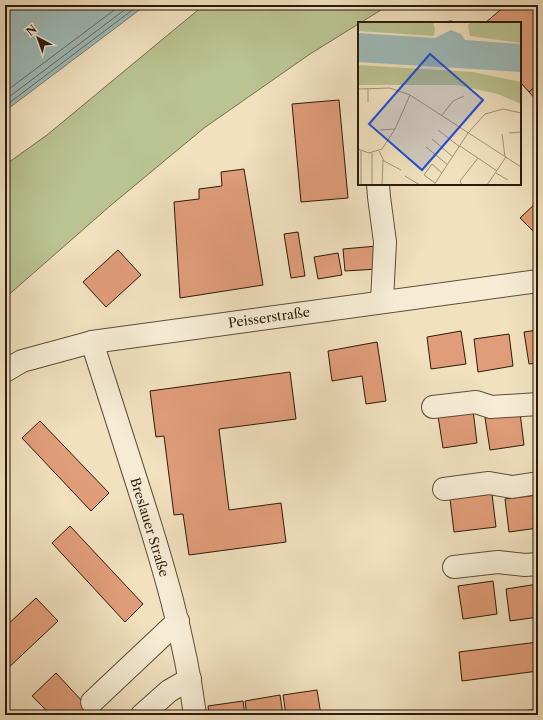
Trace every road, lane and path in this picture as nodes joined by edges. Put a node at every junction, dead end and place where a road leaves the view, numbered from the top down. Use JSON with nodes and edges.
{"nodes":[{"id":1,"x":378,"y":185,"type":"edge"},
{"id":2,"x":538,"y":281,"type":"edge"},
{"id":3,"x":382,"y":301,"type":"junction"},
{"id":4,"x":92,"y":342,"type":"junction"},
{"id":5,"x":5,"y":370,"type":"edge"},
{"id":6,"x":538,"y":404,"type":"edge"},
{"id":7,"x":433,"y":407,"type":"dead end"},
{"id":8,"x":538,"y":483,"type":"edge"},
{"id":9,"x":444,"y":489,"type":"dead end"},
{"id":10,"x":538,"y":564,"type":"edge"},
{"id":11,"x":454,"y":567,"type":"dead end"},
{"id":12,"x":178,"y":621,"type":"junction"},
{"id":13,"x":190,"y":680,"type":"junction"},
{"id":14,"x":92,"y":702,"type":"dead end"},
{"id":15,"x":142,"y":715,"type":"edge"},
{"id":16,"x":195,"y":715,"type":"edge"}],
"edges":[{"from":1,"to":3,"type":"street"},
{"from":2,"to":3,"type":"street","name":"Peisserstraße"},
{"from":3,"to":4,"type":"street","name":"Peisserstraße"},
{"from":4,"to":5,"type":"street","name":"Peisserstraße"},
{"from":4,"to":12,"type":"street","name":"Breslauer Straße"},
{"from":6,"to":7,"type":"street"},
{"from":8,"to":9,"type":"street"},
{"from":10,"to":11,"type":"street"},
{"from":12,"to":13,"type":"street","name":"Breslauer Straße"},
{"from":12,"to":14,"type":"street"},
{"from":13,"to":15,"type":"street"},
{"from":13,"to":16,"type":"street","name":"Breslauer Straße"}]}
